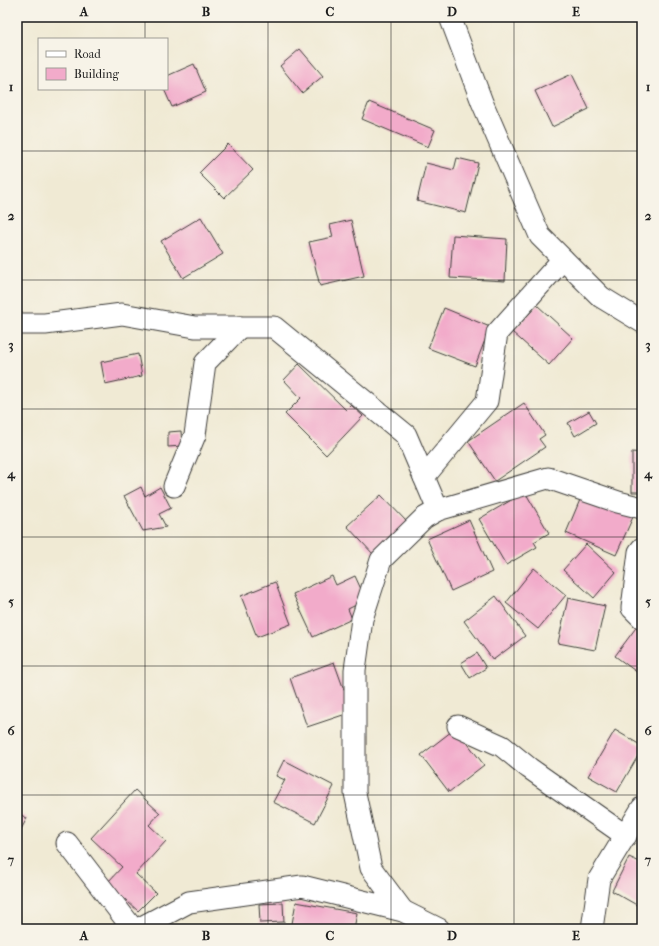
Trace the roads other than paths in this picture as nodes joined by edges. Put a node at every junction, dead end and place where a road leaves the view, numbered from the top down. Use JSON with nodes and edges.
{"nodes":[{"id":1,"x":450,"y":17,"type":"edge"},
{"id":2,"x":563,"y":259,"type":"junction"},
{"id":3,"x":642,"y":322,"type":"edge"},
{"id":4,"x":17,"y":324,"type":"edge"},
{"id":5,"x":240,"y":327,"type":"junction"},
{"id":6,"x":424,"y":477,"type":"junction"},
{"id":7,"x":174,"y":486,"type":"dead end"},
{"id":8,"x":642,"y":508,"type":"edge"},
{"id":9,"x":438,"y":510,"type":"junction"},
{"id":10,"x":642,"y":548,"type":"edge"},
{"id":11,"x":642,"y":618,"type":"edge"},
{"id":12,"x":458,"y":726,"type":"dead end"},
{"id":13,"x":642,"y":808,"type":"edge"},
{"id":14,"x":626,"y":836,"type":"junction"},
{"id":15,"x":67,"y":843,"type":"dead end"},
{"id":16,"x":403,"y":911,"type":"junction"},
{"id":17,"x":133,"y":929,"type":"edge"},
{"id":18,"x":138,"y":929,"type":"edge"},
{"id":19,"x":439,"y":929,"type":"edge"},
{"id":20,"x":592,"y":929,"type":"edge"}],
"edges":[{"from":1,"to":2,"type":"lane"},
{"from":2,"to":3,"type":"lane"},
{"from":2,"to":6,"type":"lane"},
{"from":4,"to":5,"type":"lane"},
{"from":5,"to":6,"type":"lane"},
{"from":5,"to":7,"type":"lane"},
{"from":6,"to":9,"type":"lane"},
{"from":8,"to":9,"type":"lane"},
{"from":9,"to":16,"type":"lane"},
{"from":10,"to":11,"type":"lane"},
{"from":12,"to":14,"type":"lane"},
{"from":13,"to":14,"type":"lane"},
{"from":14,"to":20,"type":"lane"},
{"from":15,"to":17,"type":"lane"},
{"from":16,"to":18,"type":"lane"},
{"from":16,"to":19,"type":"lane"}]}
